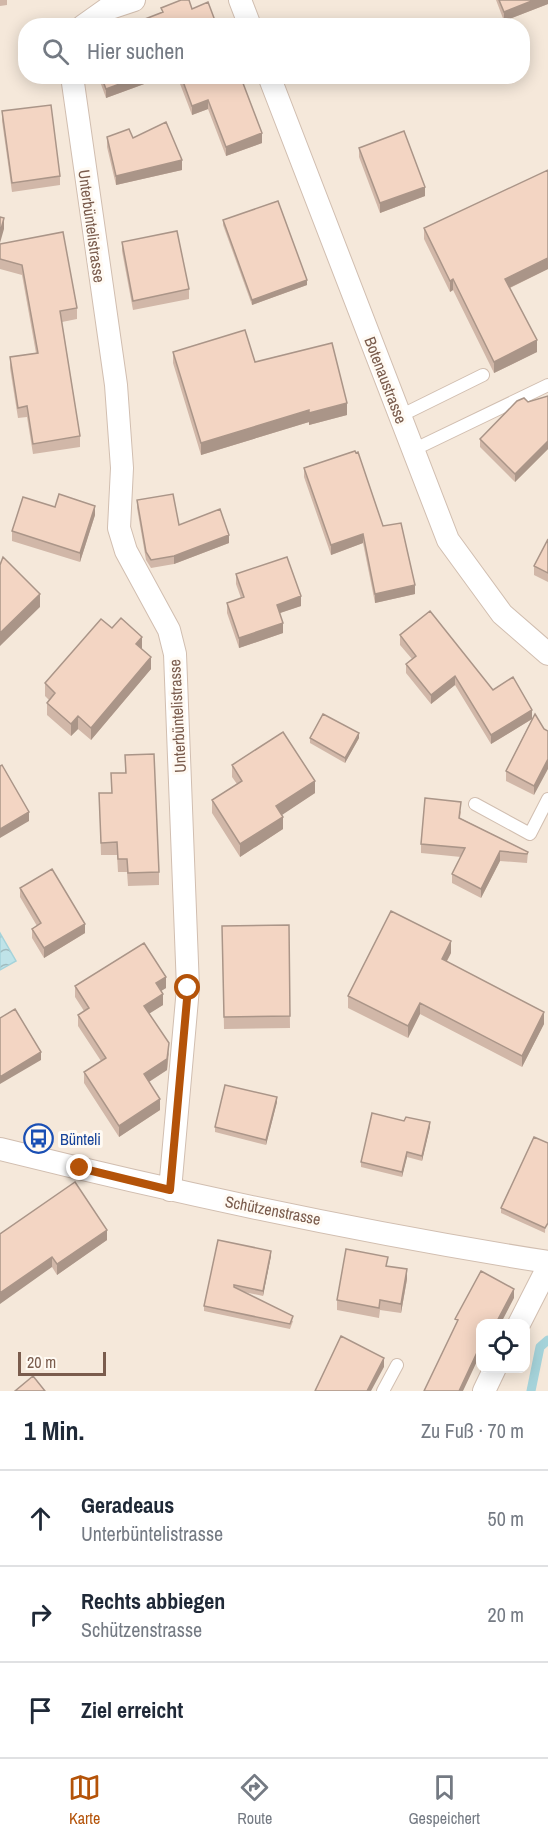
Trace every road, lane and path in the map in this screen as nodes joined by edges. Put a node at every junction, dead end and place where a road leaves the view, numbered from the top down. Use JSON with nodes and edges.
{"nodes":[{"id":1,"x":134,"y":0,"type":"edge"},
{"id":2,"x":240,"y":0,"type":"edge"},
{"id":3,"x":94,"y":18,"type":"edge"},
{"id":4,"x":247,"y":18,"type":"edge"},
{"id":5,"x":73,"y":84,"type":"edge"},
{"id":6,"x":272,"y":84,"type":"edge"},
{"id":7,"x":483,"y":375,"type":"dead end"},
{"id":8,"x":548,"y":385,"type":"edge"},
{"id":9,"x":400,"y":416,"type":"junction"},
{"id":10,"x":413,"y":450,"type":"junction"},
{"id":11,"x":548,"y":654,"type":"edge"},
{"id":12,"x":548,"y":800,"type":"edge"},
{"id":13,"x":475,"y":804,"type":"dead end"},
{"id":14,"x":0,"y":1149,"type":"edge"},
{"id":15,"x":170,"y":1190,"type":"junction"},
{"id":16,"x":548,"y":1262,"type":"edge"},
{"id":17,"x":548,"y":1267,"type":"edge"},
{"id":18,"x":521,"y":1319,"type":"edge"},
{"id":19,"x":397,"y":1365,"type":"dead end"},
{"id":20,"x":493,"y":1373,"type":"edge"},
{"id":21,"x":383,"y":1391,"type":"edge"},
{"id":22,"x":484,"y":1391,"type":"edge"}],
"edges":[{"from":1,"to":3,"type":"street"},
{"from":2,"to":4,"type":"street"},
{"from":5,"to":15,"type":"street","name":"Unterbüntelistrasse"},
{"from":6,"to":9,"type":"street","name":"Botenaustrasse"},
{"from":7,"to":9,"type":"lane"},
{"from":8,"to":10,"type":"lane"},
{"from":9,"to":10,"type":"street","name":"Botenaustrasse"},
{"from":10,"to":11,"type":"street","name":"Botenaustrasse"},
{"from":12,"to":13,"type":"lane"},
{"from":14,"to":15,"type":"street","name":"Schützenstrasse"},
{"from":15,"to":16,"type":"street","name":"Schützenstrasse"},
{"from":17,"to":18,"type":"street"},
{"from":19,"to":21,"type":"lane"},
{"from":20,"to":22,"type":"street"}]}
